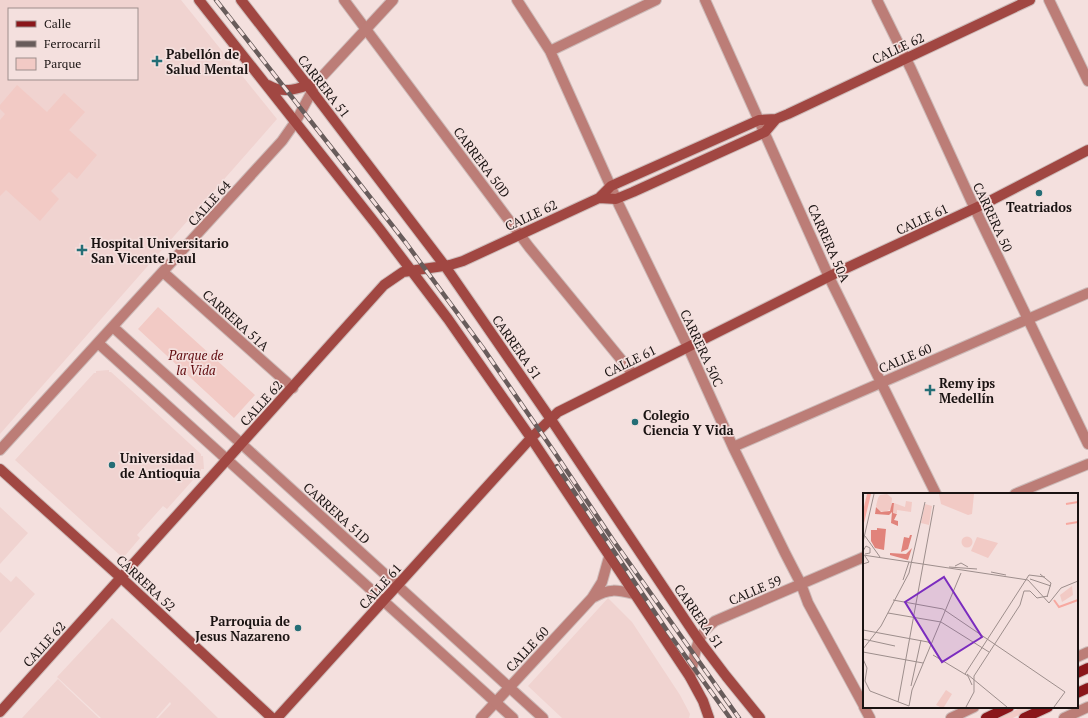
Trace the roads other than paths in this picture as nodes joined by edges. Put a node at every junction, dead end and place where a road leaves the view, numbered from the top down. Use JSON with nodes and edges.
{"nodes":[{"id":1,"x":199,"y":0,"type":"edge"},
{"id":2,"x":241,"y":0,"type":"edge"},
{"id":3,"x":344,"y":0,"type":"edge"},
{"id":4,"x":394,"y":0,"type":"edge"},
{"id":5,"x":517,"y":0,"type":"edge"},
{"id":6,"x":656,"y":0,"type":"edge"},
{"id":7,"x":705,"y":0,"type":"edge"},
{"id":8,"x":877,"y":0,"type":"edge"},
{"id":9,"x":1030,"y":0,"type":"edge"},
{"id":10,"x":1049,"y":0,"type":"edge"},
{"id":11,"x":366,"y":29,"type":"junction"},
{"id":12,"x":550,"y":51,"type":"junction"},
{"id":13,"x":905,"y":58,"type":"junction"},
{"id":14,"x":1088,"y":81,"type":"edge"},
{"id":15,"x":266,"y":84,"type":"junction"},
{"id":16,"x":312,"y":86,"type":"junction"},
{"id":17,"x":776,"y":119,"type":"junction"},
{"id":18,"x":759,"y":120,"type":"junction"},
{"id":19,"x":296,"y":121,"type":"junction"},
{"id":20,"x":765,"y":132,"type":"junction"},
{"id":21,"x":1088,"y":150,"type":"edge"},
{"id":22,"x":610,"y":186,"type":"junction"},
{"id":23,"x":599,"y":198,"type":"junction"},
{"id":24,"x":616,"y":199,"type":"junction"},
{"id":25,"x":975,"y":209,"type":"junction"},
{"id":26,"x":520,"y":235,"type":"junction"},
{"id":27,"x":445,"y":266,"type":"junction"},
{"id":28,"x":411,"y":270,"type":"junction"},
{"id":29,"x":163,"y":272,"type":"junction"},
{"id":30,"x":830,"y":277,"type":"junction"},
{"id":31,"x":1088,"y":293,"type":"edge"},
{"id":32,"x":1028,"y":319,"type":"junction"},
{"id":33,"x":113,"y":327,"type":"junction"},
{"id":34,"x":98,"y":343,"type":"junction"},
{"id":35,"x":688,"y":347,"type":"junction"},
{"id":36,"x":633,"y":374,"type":"junction"},
{"id":37,"x":881,"y":382,"type":"junction"},
{"id":38,"x":293,"y":388,"type":"junction"},
{"id":39,"x":550,"y":418,"type":"junction"},
{"id":40,"x":531,"y":438,"type":"junction"},
{"id":41,"x":242,"y":444,"type":"junction"},
{"id":42,"x":1088,"y":444,"type":"edge"},
{"id":43,"x":733,"y":447,"type":"junction"},
{"id":44,"x":0,"y":450,"type":"edge"},
{"id":45,"x":228,"y":460,"type":"junction"},
{"id":46,"x":1088,"y":464,"type":"edge"},
{"id":47,"x":0,"y":469,"type":"edge"},
{"id":48,"x":936,"y":493,"type":"edge"},
{"id":49,"x":1018,"y":493,"type":"edge"},
{"id":50,"x":609,"y":557,"type":"junction"},
{"id":51,"x":863,"y":557,"type":"edge"},
{"id":52,"x":121,"y":578,"type":"junction"},
{"id":53,"x":801,"y":584,"type":"junction"},
{"id":54,"x":398,"y":585,"type":"junction"},
{"id":55,"x":634,"y":594,"type":"junction"},
{"id":56,"x":592,"y":598,"type":"junction"},
{"id":57,"x":383,"y":601,"type":"junction"},
{"id":58,"x":698,"y":639,"type":"junction"},
{"id":59,"x":1088,"y":652,"type":"edge"},
{"id":60,"x":1078,"y":657,"type":"edge"},
{"id":61,"x":1088,"y":668,"type":"edge"},
{"id":62,"x":1078,"y":673,"type":"edge"},
{"id":63,"x":690,"y":678,"type":"junction"},
{"id":64,"x":509,"y":687,"type":"junction"},
{"id":65,"x":1088,"y":688,"type":"edge"},
{"id":66,"x":1078,"y":693,"type":"edge"},
{"id":67,"x":495,"y":702,"type":"junction"},
{"id":68,"x":863,"y":705,"type":"edge"},
{"id":69,"x":1088,"y":707,"type":"edge"},
{"id":70,"x":865,"y":708,"type":"edge"},
{"id":71,"x":972,"y":708,"type":"edge"},
{"id":72,"x":1007,"y":708,"type":"edge"},
{"id":73,"x":1046,"y":708,"type":"edge"},
{"id":74,"x":0,"y":712,"type":"edge"},
{"id":75,"x":272,"y":718,"type":"edge"},
{"id":76,"x":277,"y":718,"type":"edge"},
{"id":77,"x":480,"y":718,"type":"edge"},
{"id":78,"x":514,"y":718,"type":"edge"},
{"id":79,"x":543,"y":718,"type":"edge"},
{"id":80,"x":709,"y":718,"type":"edge"},
{"id":81,"x":760,"y":718,"type":"edge"},
{"id":82,"x":870,"y":718,"type":"edge"},
{"id":83,"x":951,"y":718,"type":"edge"},
{"id":84,"x":986,"y":718,"type":"edge"},
{"id":85,"x":1024,"y":718,"type":"edge"},
{"id":86,"x":1064,"y":718,"type":"edge"}],
"edges":[{"from":1,"to":15,"type":"main road"},
{"from":2,"to":16,"type":"main road","name":"CARRERA 51"},
{"from":3,"to":11,"type":"street","name":"CARRERA 50D"},
{"from":4,"to":11,"type":"street","name":"CALLE 64"},
{"from":5,"to":12,"type":"street","name":"CARRERA 50C"},
{"from":6,"to":12,"type":"street"},
{"from":7,"to":18,"type":"street","name":"CARRERA 50A"},
{"from":8,"to":13,"type":"street","name":"CARRERA 50"},
{"from":9,"to":13,"type":"main road","name":"CALLE 62"},
{"from":10,"to":14,"type":"street"},
{"from":11,"to":16,"type":"street","name":"CALLE 64"},
{"from":11,"to":26,"type":"street","name":"CARRERA 50D"},
{"from":12,"to":22,"type":"street","name":"CARRERA 50C"},
{"from":13,"to":17,"type":"main road","name":"CALLE 62"},
{"from":13,"to":25,"type":"street","name":"CARRERA 50"},
{"from":15,"to":16,"type":"main road"},
{"from":15,"to":19,"type":"main road"},
{"from":16,"to":19,"type":"street","name":"CALLE 64"},
{"from":16,"to":27,"type":"main road","name":"CARRERA 51"},
{"from":17,"to":18,"type":"main road","name":"CALLE 62"},
{"from":17,"to":20,"type":"main road","name":"CALLE 62"},
{"from":18,"to":20,"type":"street","name":"CARRERA 50A"},
{"from":18,"to":22,"type":"main road","name":"CALLE 62"},
{"from":19,"to":28,"type":"main road"},
{"from":19,"to":29,"type":"street","name":"CALLE 64"},
{"from":20,"to":24,"type":"main road","name":"CALLE 62"},
{"from":20,"to":30,"type":"street","name":"CARRERA 50A"},
{"from":21,"to":25,"type":"main road","name":"CALLE 61"},
{"from":22,"to":23,"type":"main road","name":"CALLE 62"},
{"from":22,"to":24,"type":"street","name":"CARRERA 50C"},
{"from":23,"to":24,"type":"main road","name":"CALLE 62"},
{"from":23,"to":26,"type":"main road","name":"CALLE 62"},
{"from":24,"to":35,"type":"street","name":"CARRERA 50C"},
{"from":25,"to":30,"type":"main road","name":"CALLE 61"},
{"from":25,"to":32,"type":"street","name":"CARRERA 50"},
{"from":26,"to":27,"type":"main road","name":"CALLE 62"},
{"from":26,"to":36,"type":"street","name":"CARRERA 50D"},
{"from":27,"to":28,"type":"main road","name":"CALLE 62"},
{"from":27,"to":39,"type":"main road","name":"CARRERA 51"},
{"from":28,"to":38,"type":"main road","name":"CALLE 62"},
{"from":28,"to":40,"type":"main road"},
{"from":29,"to":33,"type":"street","name":"CALLE 64"},
{"from":29,"to":38,"type":"street","name":"CARRERA 51A"},
{"from":30,"to":35,"type":"main road","name":"CALLE 61"},
{"from":30,"to":37,"type":"street","name":"CARRERA 50A"},
{"from":31,"to":32,"type":"street","name":"CALLE 60"},
{"from":32,"to":37,"type":"street","name":"CALLE 60"},
{"from":32,"to":42,"type":"street","name":"CARRERA 50"},
{"from":33,"to":34,"type":"street","name":"CALLE 64"},
{"from":33,"to":41,"type":"street","name":"CARRERA 51D"},
{"from":34,"to":44,"type":"street","name":"CALLE 64"},
{"from":34,"to":45,"type":"street"},
{"from":35,"to":36,"type":"main road","name":"CALLE 61"},
{"from":35,"to":43,"type":"street","name":"CARRERA 50C"},
{"from":36,"to":39,"type":"main road","name":"CALLE 61"},
{"from":37,"to":43,"type":"street","name":"CALLE 60"},
{"from":37,"to":48,"type":"street","name":"CARRERA 50A"},
{"from":38,"to":41,"type":"main road","name":"CALLE 62"},
{"from":39,"to":40,"type":"main road","name":"CALLE 61"},
{"from":39,"to":58,"type":"main road","name":"CARRERA 51"},
{"from":40,"to":50,"type":"main road"},
{"from":40,"to":54,"type":"main road","name":"CALLE 61"},
{"from":41,"to":45,"type":"main road","name":"CALLE 62"},
{"from":41,"to":54,"type":"street","name":"CARRERA 51D"},
{"from":43,"to":53,"type":"street","name":"CARRERA 50C"},
{"from":45,"to":52,"type":"main road","name":"CALLE 62"},
{"from":45,"to":57,"type":"street"},
{"from":46,"to":49,"type":"street"},
{"from":47,"to":52,"type":"main road","name":"CARRERA 52"},
{"from":50,"to":55,"type":"main road"},
{"from":50,"to":56,"type":"street","name":"CALLE 60"},
{"from":51,"to":53,"type":"street","name":"CALLE 59"},
{"from":52,"to":74,"type":"main road","name":"CALLE 62"},
{"from":52,"to":75,"type":"main road","name":"CARRERA 52"},
{"from":53,"to":58,"type":"street","name":"CALLE 59"},
{"from":53,"to":68,"type":"street","name":"CARRERA 50C"},
{"from":54,"to":57,"type":"main road","name":"CALLE 61"},
{"from":54,"to":64,"type":"street","name":"CARRERA 51D"},
{"from":55,"to":56,"type":"street","name":"CALLE 60"},
{"from":55,"to":63,"type":"main road"},
{"from":56,"to":64,"type":"street","name":"CALLE 60"},
{"from":57,"to":67,"type":"street"},
{"from":57,"to":76,"type":"main road","name":"CALLE 61"},
{"from":58,"to":63,"type":"street"},
{"from":58,"to":81,"type":"main road","name":"CARRERA 51"},
{"from":59,"to":60,"type":"street"},
{"from":61,"to":62,"type":"main road"},
{"from":63,"to":80,"type":"main road"},
{"from":64,"to":67,"type":"street","name":"CALLE 60"},
{"from":64,"to":79,"type":"street","name":"CARRERA 51D"},
{"from":65,"to":66,"type":"main road"},
{"from":67,"to":77,"type":"street","name":"CALLE 60"},
{"from":67,"to":78,"type":"street"},
{"from":69,"to":86,"type":"street"},
{"from":70,"to":82,"type":"street","name":"CARRERA 50C"},
{"from":71,"to":83,"type":"street"},
{"from":72,"to":84,"type":"main road"},
{"from":73,"to":85,"type":"main road"}]}
